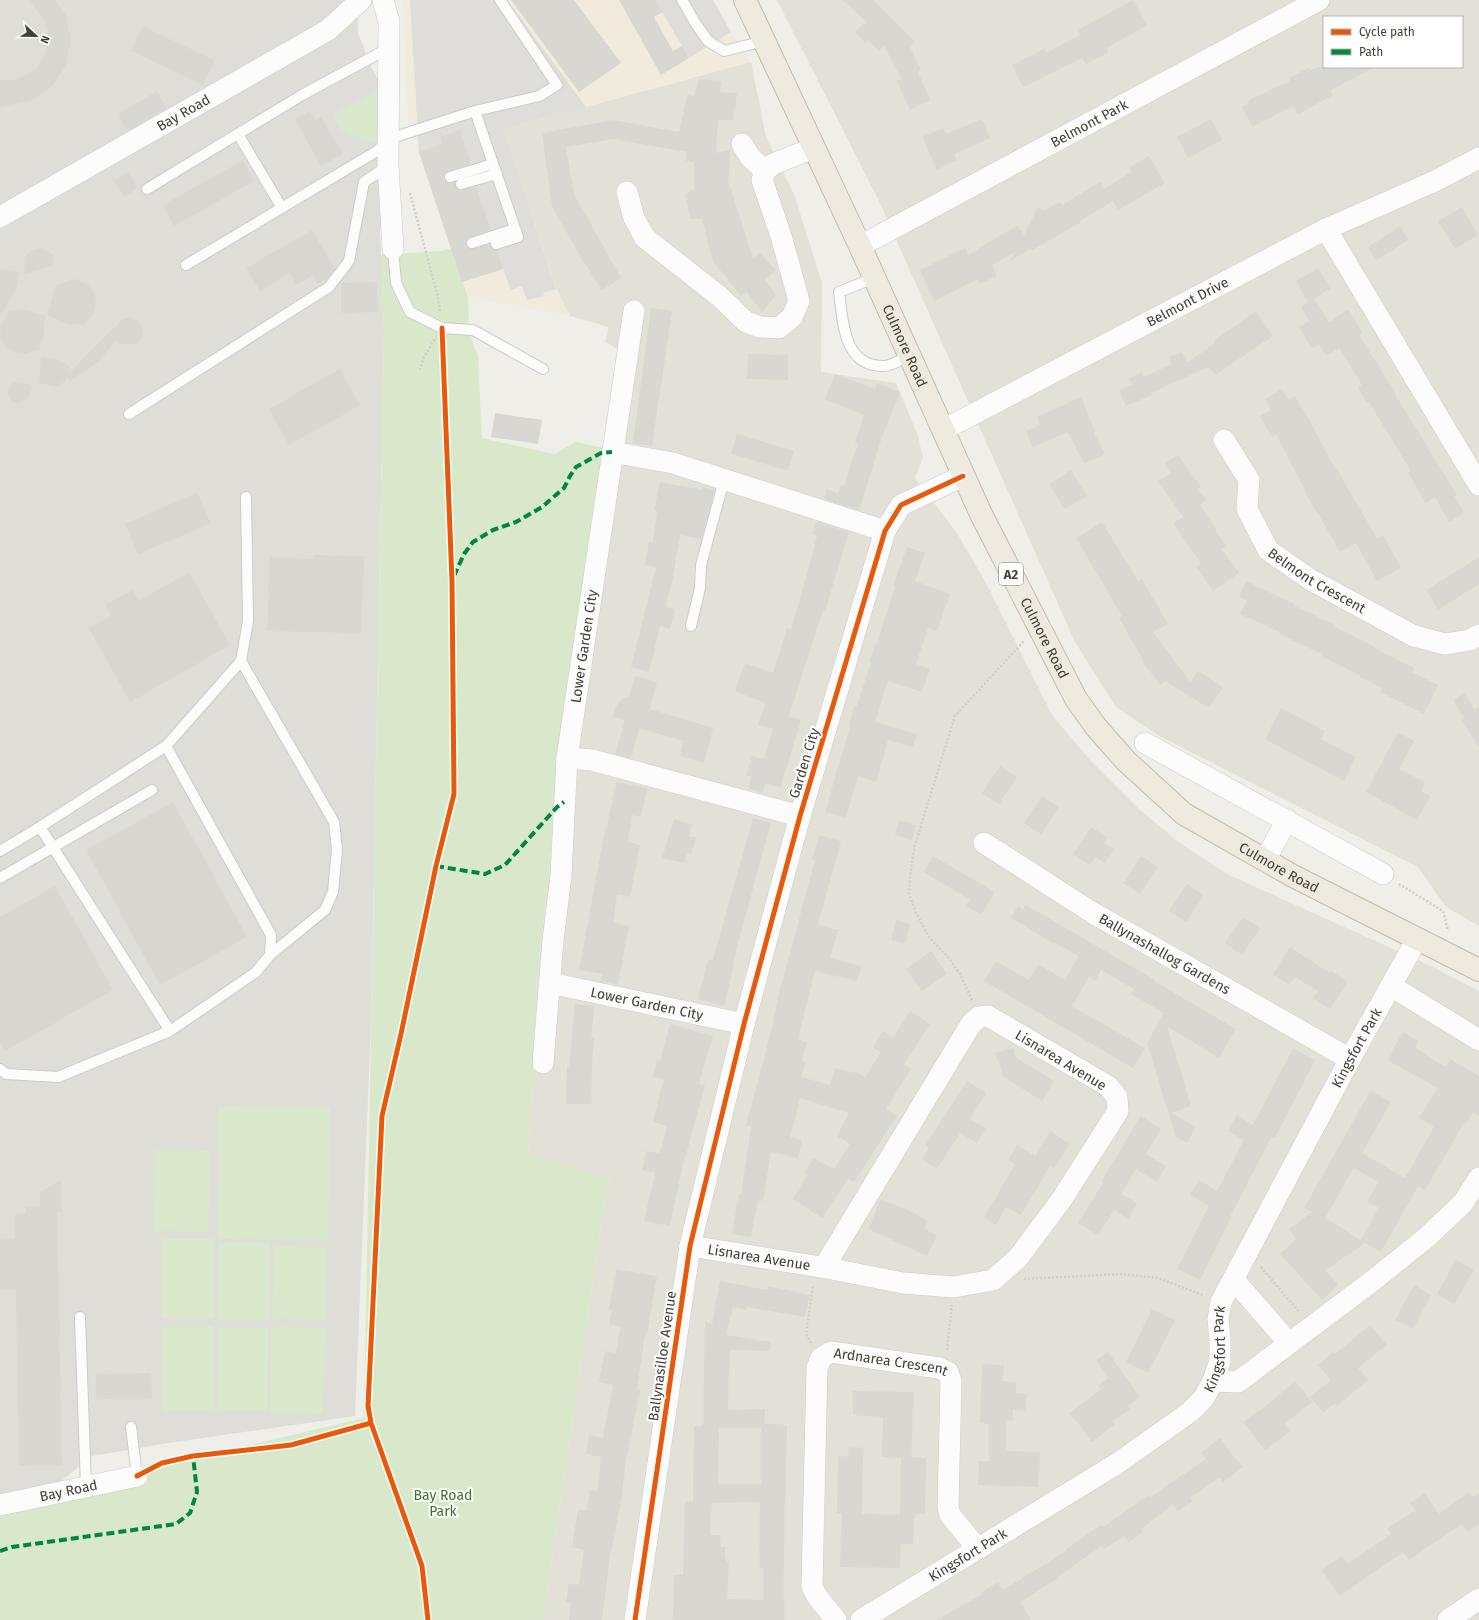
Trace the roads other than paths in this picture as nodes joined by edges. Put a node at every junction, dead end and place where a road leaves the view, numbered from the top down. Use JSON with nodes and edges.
{"nodes":[{"id":1,"x":361,"y":0,"type":"edge"},
{"id":2,"x":383,"y":0,"type":"edge"},
{"id":3,"x":500,"y":0,"type":"edge"},
{"id":4,"x":682,"y":0,"type":"edge"},
{"id":5,"x":745,"y":0,"type":"edge"},
{"id":6,"x":1320,"y":0,"type":"edge"},
{"id":7,"x":764,"y":41,"type":"junction"},
{"id":8,"x":389,"y":48,"type":"junction"},
{"id":9,"x":475,"y":111,"type":"junction"},
{"id":10,"x":238,"y":134,"type":"junction"},
{"id":11,"x":387,"y":141,"type":"junction"},
{"id":12,"x":742,"y":144,"type":"dead end"},
{"id":13,"x":814,"y":148,"type":"junction"},
{"id":14,"x":1479,"y":158,"type":"edge"},
{"id":15,"x":493,"y":164,"type":"junction"},
{"id":16,"x":388,"y":166,"type":"junction"},
{"id":17,"x":765,"y":171,"type":"junction"},
{"id":18,"x":497,"y":174,"type":"junction"},
{"id":19,"x":450,"y":177,"type":"dead end"},
{"id":20,"x":461,"y":184,"type":"dead end"},
{"id":21,"x":147,"y":189,"type":"dead end"},
{"id":22,"x":627,"y":192,"type":"dead end"},
{"id":23,"x":282,"y":208,"type":"junction"},
{"id":24,"x":0,"y":217,"type":"edge"},
{"id":25,"x":1326,"y":229,"type":"junction"},
{"id":26,"x":517,"y":233,"type":"junction"},
{"id":27,"x":472,"y":243,"type":"dead end"},
{"id":28,"x":496,"y":244,"type":"dead end"},
{"id":29,"x":860,"y":246,"type":"junction"},
{"id":30,"x":393,"y":249,"type":"joint"},
{"id":31,"x":186,"y":265,"type":"dead end"},
{"id":32,"x":874,"y":278,"type":"junction"},
{"id":33,"x":634,"y":311,"type":"dead end"},
{"id":34,"x":910,"y":356,"type":"junction"},
{"id":35,"x":543,"y":369,"type":"dead end"},
{"id":36,"x":129,"y":414,"type":"dead end"},
{"id":37,"x":943,"y":430,"type":"junction"},
{"id":38,"x":1224,"y":440,"type":"dead end"},
{"id":39,"x":612,"y":452,"type":"junction"},
{"id":40,"x":963,"y":476,"type":"junction"},
{"id":41,"x":724,"y":480,"type":"junction"},
{"id":42,"x":1479,"y":485,"type":"edge"},
{"id":43,"x":246,"y":497,"type":"dead end"},
{"id":44,"x":885,"y":531,"type":"junction"},
{"id":45,"x":691,"y":626,"type":"dead end"},
{"id":46,"x":1479,"y":635,"type":"edge"},
{"id":47,"x":241,"y":661,"type":"junction"},
{"id":48,"x":1145,"y":742,"type":"dead end"},
{"id":49,"x":166,"y":746,"type":"junction"},
{"id":50,"x":567,"y":758,"type":"junction"},
{"id":51,"x":152,"y":790,"type":"dead end"},
{"id":52,"x":800,"y":816,"type":"junction"},
{"id":53,"x":1287,"y":820,"type":"junction"},
{"id":54,"x":40,"y":827,"type":"junction"},
{"id":55,"x":984,"y":843,"type":"dead end"},
{"id":56,"x":53,"y":848,"type":"junction"},
{"id":57,"x":0,"y":851,"type":"edge"},
{"id":58,"x":1265,"y":860,"type":"junction"},
{"id":59,"x":1383,"y":874,"type":"road end"},
{"id":60,"x":0,"y":878,"type":"edge"},
{"id":61,"x":1417,"y":939,"type":"junction"},
{"id":62,"x":270,"y":955,"type":"junction"},
{"id":63,"x":1479,"y":970,"type":"edge"},
{"id":64,"x":550,"y":983,"type":"junction"},
{"id":65,"x":1391,"y":986,"type":"junction"},
{"id":66,"x":744,"y":1024,"type":"junction"},
{"id":67,"x":170,"y":1032,"type":"junction"},
{"id":68,"x":1479,"y":1040,"type":"edge"},
{"id":69,"x":1350,"y":1059,"type":"junction"},
{"id":70,"x":543,"y":1063,"type":"dead end"},
{"id":71,"x":0,"y":1069,"type":"edge"},
{"id":72,"x":726,"y":1099,"type":"joint"},
{"id":73,"x":1479,"y":1178,"type":"edge"},
{"id":74,"x":690,"y":1246,"type":"junction"},
{"id":75,"x":822,"y":1267,"type":"junction"},
{"id":76,"x":1234,"y":1280,"type":"junction"},
{"id":77,"x":80,"y":1317,"type":"dead end"},
{"id":78,"x":1289,"y":1343,"type":"junction"},
{"id":79,"x":1213,"y":1382,"type":"junction"},
{"id":80,"x":131,"y":1427,"type":"dead end"},
{"id":81,"x":137,"y":1476,"type":"joint"},
{"id":82,"x":86,"y":1487,"type":"junction"},
{"id":83,"x":0,"y":1505,"type":"edge"},
{"id":84,"x":978,"y":1549,"type":"junction"},
{"id":85,"x":1479,"y":1599,"type":"edge"},
{"id":86,"x":635,"y":1620,"type":"edge"},
{"id":87,"x":836,"y":1620,"type":"edge"},
{"id":88,"x":861,"y":1620,"type":"edge"},
{"id":89,"x":1448,"y":1620,"type":"edge"}],
"edges":[{"from":1,"to":24,"type":"street","name":"Bay Road"},
{"from":2,"to":8,"type":"street"},
{"from":3,"to":9,"type":"lane"},
{"from":4,"to":7,"type":"lane"},
{"from":5,"to":7,"type":"highway","name":"Culmore Road","number":"A2"},
{"from":6,"to":29,"type":"street","name":"Belmont Park"},
{"from":7,"to":13,"type":"highway","name":"Culmore Road","number":"A2"},
{"from":8,"to":10,"type":"lane"},
{"from":8,"to":11,"type":"street"},
{"from":9,"to":11,"type":"lane"},
{"from":9,"to":15,"type":"lane"},
{"from":10,"to":21,"type":"lane"},
{"from":10,"to":23,"type":"lane"},
{"from":11,"to":16,"type":"street"},
{"from":11,"to":23,"type":"lane"},
{"from":12,"to":17,"type":"street"},
{"from":13,"to":17,"type":"street"},
{"from":13,"to":29,"type":"highway","name":"Culmore Road","number":"A2"},
{"from":14,"to":25,"type":"street","name":"Belmont Drive"},
{"from":15,"to":18,"type":"lane"},
{"from":15,"to":19,"type":"lane"},
{"from":16,"to":30,"type":"street"},
{"from":16,"to":36,"type":"lane"},
{"from":17,"to":22,"type":"street"},
{"from":18,"to":20,"type":"lane"},
{"from":18,"to":26,"type":"lane"},
{"from":23,"to":31,"type":"lane"},
{"from":25,"to":37,"type":"street","name":"Belmont Drive"},
{"from":25,"to":42,"type":"street"},
{"from":26,"to":27,"type":"lane"},
{"from":26,"to":28,"type":"lane"},
{"from":29,"to":32,"type":"highway","name":"Culmore Road","number":"A2"},
{"from":30,"to":35,"type":"lane"},
{"from":32,"to":34,"type":"highway","name":"Culmore Road","number":"A2"},
{"from":32,"to":34,"type":"lane"},
{"from":33,"to":39,"type":"street","name":"Lower Garden City"},
{"from":34,"to":37,"type":"highway","name":"Culmore Road","number":"A2"},
{"from":37,"to":40,"type":"highway","name":"Culmore Road","number":"A2"},
{"from":38,"to":46,"type":"street","name":"Belmont Crescent"},
{"from":39,"to":41,"type":"street"},
{"from":39,"to":50,"type":"street","name":"Lower Garden City"},
{"from":40,"to":44,"type":"street","name":"Garden City"},
{"from":40,"to":58,"type":"highway","name":"Culmore Road","number":"A2"},
{"from":41,"to":44,"type":"street"},
{"from":41,"to":45,"type":"lane"},
{"from":43,"to":47,"type":"lane"},
{"from":44,"to":52,"type":"street","name":"Garden City"},
{"from":47,"to":49,"type":"lane"},
{"from":47,"to":62,"type":"lane"},
{"from":48,"to":53,"type":"street"},
{"from":49,"to":54,"type":"lane"},
{"from":49,"to":62,"type":"lane"},
{"from":50,"to":52,"type":"street"},
{"from":50,"to":64,"type":"street","name":"Lower Garden City"},
{"from":51,"to":56,"type":"lane"},
{"from":52,"to":66,"type":"street","name":"Garden City"},
{"from":53,"to":58,"type":"street"},
{"from":53,"to":59,"type":"street"},
{"from":54,"to":56,"type":"lane"},
{"from":54,"to":57,"type":"lane"},
{"from":55,"to":69,"type":"street","name":"Ballynashallog Gardens"},
{"from":56,"to":60,"type":"lane"},
{"from":56,"to":67,"type":"lane"},
{"from":58,"to":61,"type":"highway","name":"Culmore Road","number":"A2"},
{"from":61,"to":63,"type":"highway","name":"Culmore Road","number":"A2"},
{"from":61,"to":65,"type":"street","name":"Kingsfort Park"},
{"from":62,"to":67,"type":"lane"},
{"from":64,"to":66,"type":"street","name":"Lower Garden City"},
{"from":64,"to":70,"type":"street","name":"Lower Garden City"},
{"from":65,"to":68,"type":"street"},
{"from":65,"to":69,"type":"street","name":"Kingsfort Park"},
{"from":66,"to":72,"type":"street","name":"Garden City"},
{"from":67,"to":71,"type":"lane"},
{"from":69,"to":76,"type":"street","name":"Kingsfort Park"},
{"from":72,"to":74,"type":"street","name":"Ballynasilloe Avenue"},
{"from":73,"to":78,"type":"street"},
{"from":74,"to":75,"type":"street","name":"Lisnarea Avenue"},
{"from":74,"to":86,"type":"street","name":"Ballynasilloe Avenue"},
{"from":75,"to":75,"type":"street","name":"Lisnarea Avenue"},
{"from":76,"to":78,"type":"street"},
{"from":76,"to":79,"type":"street","name":"Kingsfort Park"},
{"from":77,"to":82,"type":"lane"},
{"from":78,"to":79,"type":"street"},
{"from":79,"to":84,"type":"street","name":"Kingsfort Park"},
{"from":80,"to":81,"type":"lane"},
{"from":81,"to":82,"type":"street","name":"Bay Road"},
{"from":82,"to":83,"type":"street","name":"Bay Road"},
{"from":84,"to":87,"type":"street","name":"Ardnarea Crescent"},
{"from":84,"to":88,"type":"street","name":"Kingsfort Park"},
{"from":85,"to":89,"type":"street"}]}
